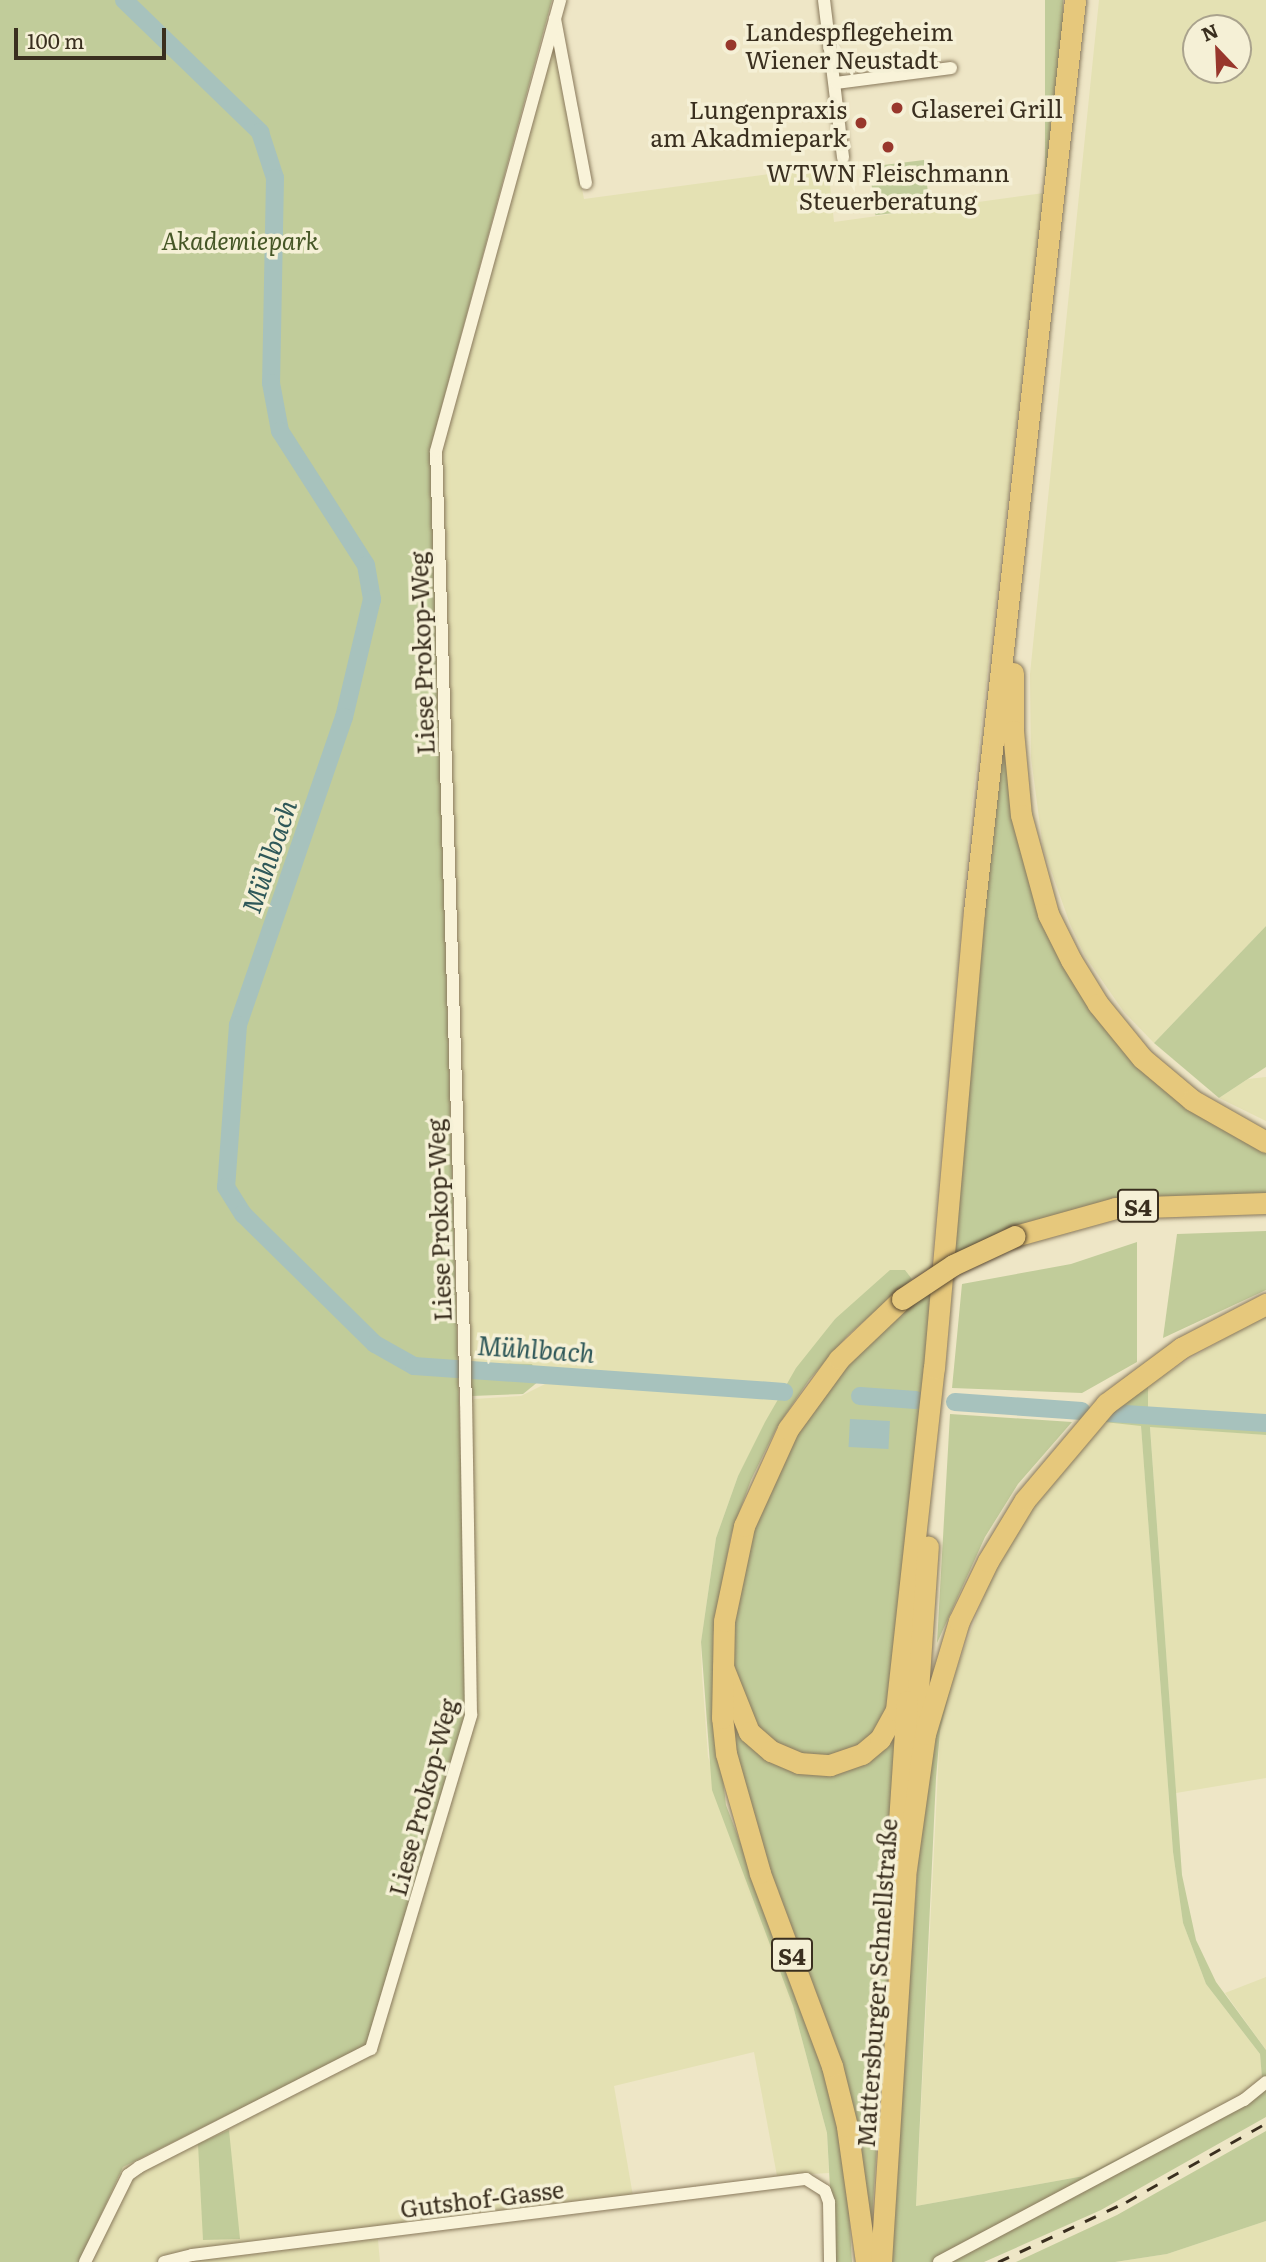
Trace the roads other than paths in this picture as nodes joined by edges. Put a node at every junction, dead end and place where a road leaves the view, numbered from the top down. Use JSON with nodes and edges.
{"nodes":[{"id":1,"x":560,"y":0,"type":"edge"},
{"id":2,"x":824,"y":0,"type":"edge"},
{"id":3,"x":1075,"y":0,"type":"edge"},
{"id":4,"x":555,"y":19,"type":"junction"},
{"id":5,"x":951,"y":68,"type":"dead end"},
{"id":6,"x":835,"y":83,"type":"junction"},
{"id":7,"x":844,"y":158,"type":"dead end"},
{"id":8,"x":586,"y":183,"type":"dead end"},
{"id":9,"x":1035,"y":393,"type":"junction"},
{"id":10,"x":1266,"y":1142,"type":"edge"},
{"id":11,"x":1266,"y":1203,"type":"edge"},
{"id":12,"x":1266,"y":1304,"type":"edge"},
{"id":13,"x":934,"y":1368,"type":"junction"},
{"id":14,"x":922,"y":1469,"type":"junction"},
{"id":15,"x":723,"y":1667,"type":"junction"},
{"id":16,"x":905,"y":1876,"type":"junction"},
{"id":17,"x":1266,"y":2082,"type":"edge"},
{"id":18,"x":85,"y":2262,"type":"edge"},
{"id":19,"x":164,"y":2262,"type":"edge"},
{"id":20,"x":830,"y":2262,"type":"edge"},
{"id":21,"x":866,"y":2262,"type":"edge"},
{"id":22,"x":872,"y":2262,"type":"edge"},
{"id":23,"x":881,"y":2262,"type":"edge"},
{"id":24,"x":939,"y":2262,"type":"edge"}],
"edges":[{"from":1,"to":4,"type":"street","name":"Liese Prokop-Weg"},
{"from":2,"to":6,"type":"street"},
{"from":3,"to":9,"type":"highway"},
{"from":4,"to":8,"type":"street","name":"Liese Prokop-Weg"},
{"from":4,"to":18,"type":"street","name":"Liese Prokop-Weg"},
{"from":5,"to":6,"type":"street"},
{"from":6,"to":7,"type":"street"},
{"from":9,"to":10,"type":"highway"},
{"from":9,"to":13,"type":"highway"},
{"from":11,"to":15,"type":"highway","name":"Mattersburger Schnellstraße","number":"S4","bridge":true},
{"from":12,"to":16,"type":"highway","name":"Mattersburger Schnellstraße"},
{"from":13,"to":14,"type":"highway"},
{"from":13,"to":16,"type":"highway"},
{"from":14,"to":15,"type":"highway"},
{"from":14,"to":22,"type":"highway"},
{"from":15,"to":21,"type":"highway","name":"Mattersburger Schnellstraße","number":"S4"},
{"from":16,"to":23,"type":"highway","name":"Mattersburger Schnellstraße"},
{"from":17,"to":24,"type":"street"},
{"from":19,"to":20,"type":"street","name":"Gutshof-Gasse"}]}
